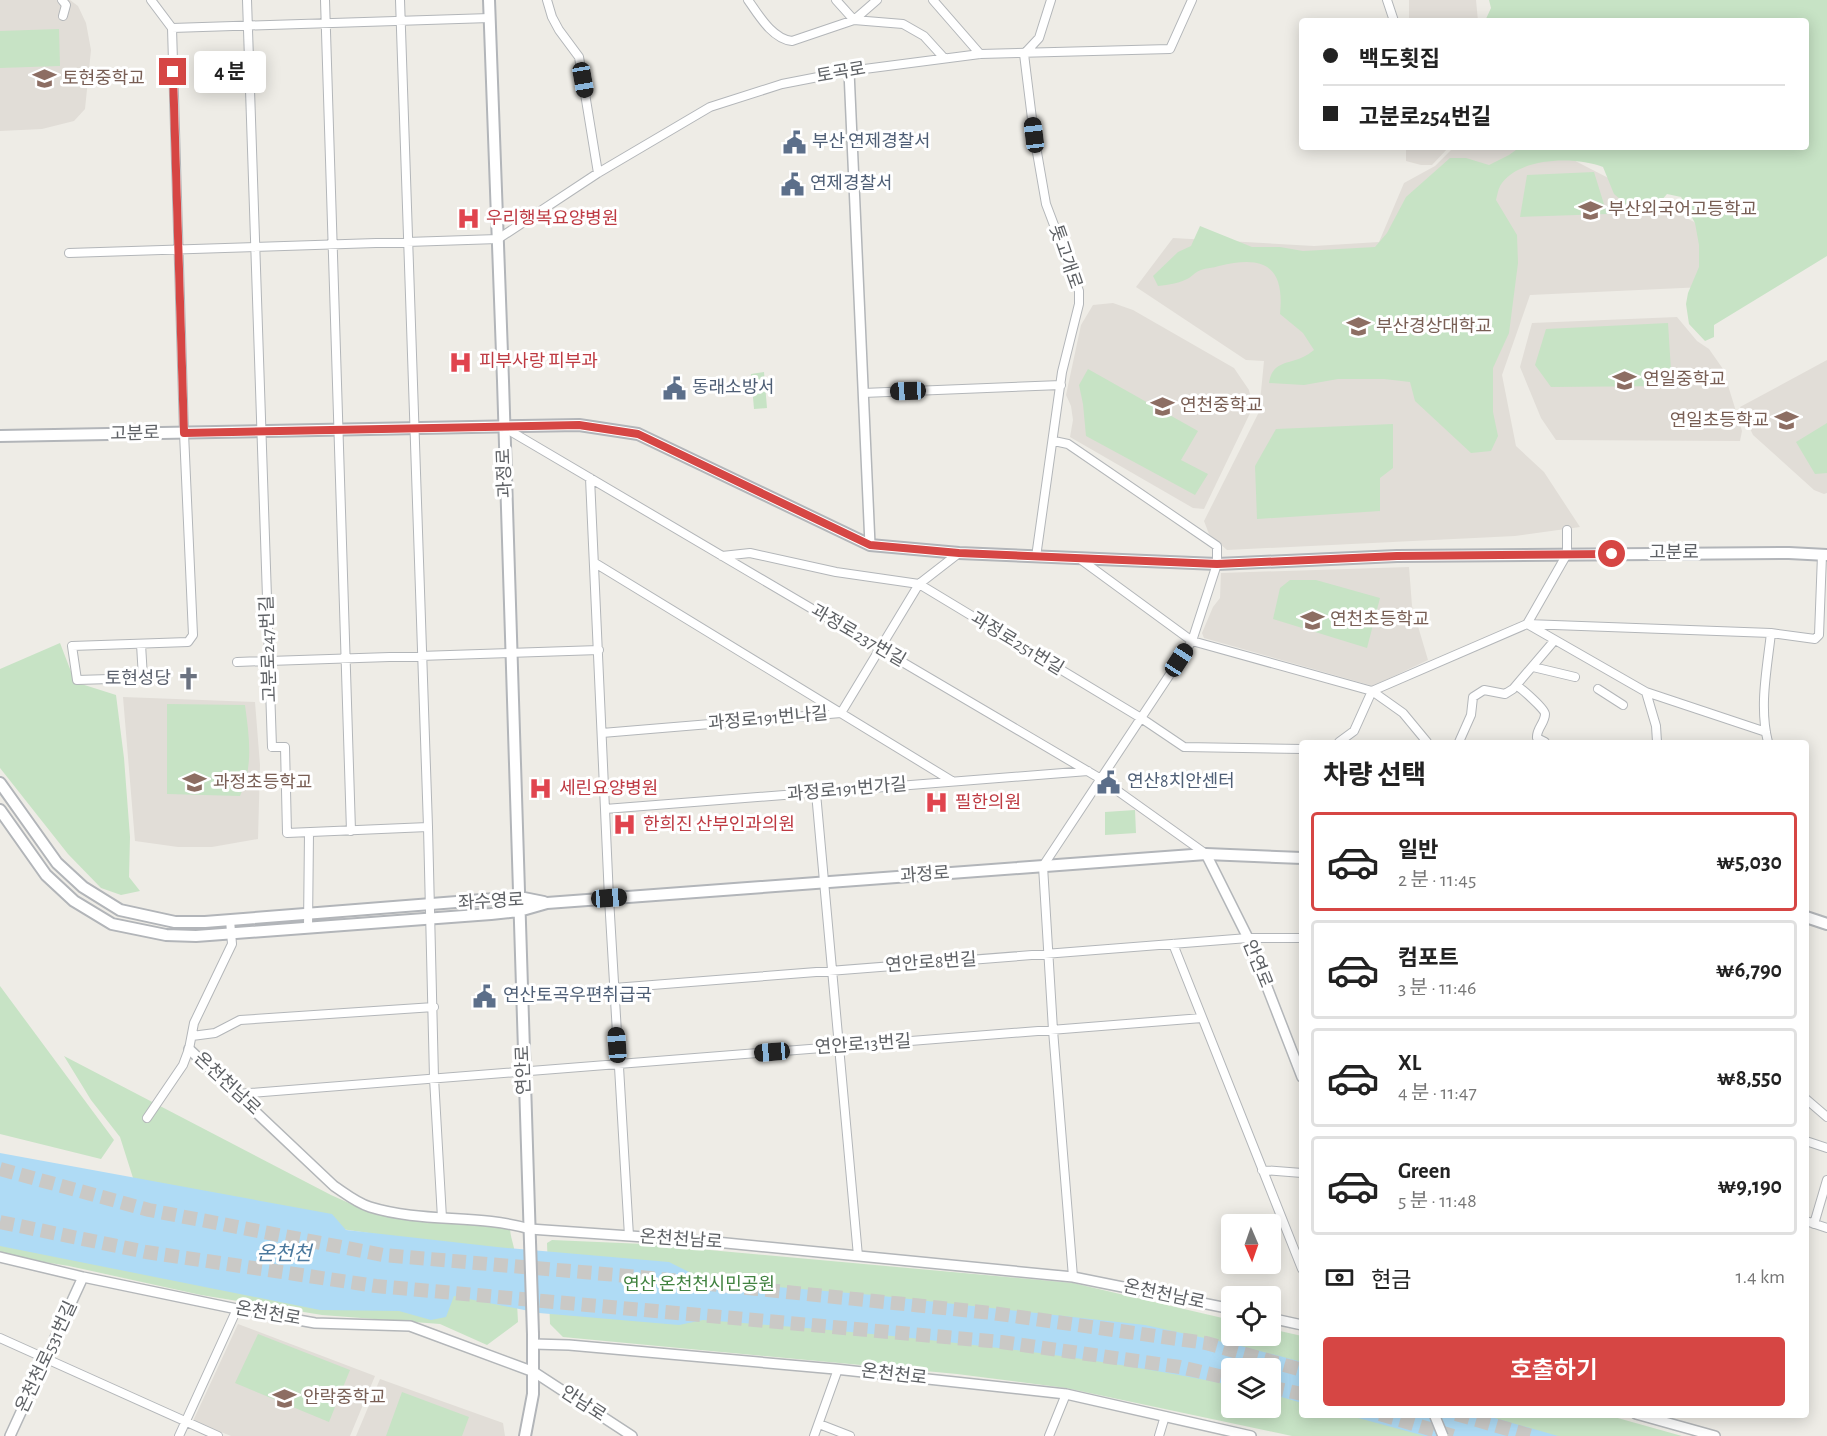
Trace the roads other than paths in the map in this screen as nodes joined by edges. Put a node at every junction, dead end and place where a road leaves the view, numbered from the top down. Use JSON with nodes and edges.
{"nodes":[{"id":1,"x":62,"y":0,"type":"edge"},
{"id":2,"x":151,"y":0,"type":"edge"},
{"id":3,"x":247,"y":0,"type":"edge"},
{"id":4,"x":325,"y":0,"type":"edge"},
{"id":5,"x":400,"y":0,"type":"edge"},
{"id":6,"x":489,"y":0,"type":"edge"},
{"id":7,"x":547,"y":0,"type":"edge"},
{"id":8,"x":747,"y":0,"type":"edge"},
{"id":9,"x":836,"y":0,"type":"edge"},
{"id":10,"x":878,"y":0,"type":"edge"},
{"id":11,"x":933,"y":0,"type":"edge"},
{"id":12,"x":1051,"y":0,"type":"edge"},
{"id":13,"x":1192,"y":0,"type":"edge"},
{"id":14,"x":1387,"y":0,"type":"edge"},
{"id":15,"x":63,"y":16,"type":"dead end"},
{"id":16,"x":489,"y":18,"type":"junction"},
{"id":17,"x":1393,"y":18,"type":"edge"},
{"id":18,"x":854,"y":20,"type":"junction"},
{"id":19,"x":401,"y":21,"type":"junction"},
{"id":20,"x":325,"y":23,"type":"junction"},
{"id":21,"x":248,"y":26,"type":"junction"},
{"id":22,"x":172,"y":28,"type":"junction"},
{"id":23,"x":980,"y":54,"type":"junction"},
{"id":24,"x":1024,"y":54,"type":"junction"},
{"id":25,"x":944,"y":58,"type":"junction"},
{"id":26,"x":849,"y":71,"type":"junction"},
{"id":27,"x":598,"y":173,"type":"junction"},
{"id":28,"x":498,"y":238,"type":"junction"},
{"id":29,"x":408,"y":242,"type":"junction"},
{"id":30,"x":332,"y":244,"type":"junction"},
{"id":31,"x":255,"y":247,"type":"junction"},
{"id":32,"x":178,"y":249,"type":"junction"},
{"id":33,"x":69,"y":253,"type":"dead end"},
{"id":34,"x":1061,"y":385,"type":"junction"},
{"id":35,"x":863,"y":393,"type":"junction"},
{"id":36,"x":504,"y":427,"type":"junction"},
{"id":37,"x":414,"y":429,"type":"junction"},
{"id":38,"x":338,"y":430,"type":"junction"},
{"id":39,"x":261,"y":431,"type":"junction"},
{"id":40,"x":184,"y":433,"type":"junction"},
{"id":41,"x":0,"y":436,"type":"edge"},
{"id":42,"x":1054,"y":441,"type":"junction"},
{"id":43,"x":590,"y":478,"type":"junction"},
{"id":44,"x":1567,"y":530,"type":"dead end"},
{"id":45,"x":870,"y":545,"type":"junction"},
{"id":46,"x":959,"y":553,"type":"junction"},
{"id":47,"x":1567,"y":554,"type":"junction"},
{"id":48,"x":1824,"y":555,"type":"edge"},
{"id":49,"x":722,"y":556,"type":"junction"},
{"id":50,"x":1036,"y":557,"type":"junction"},
{"id":51,"x":1080,"y":559,"type":"junction"},
{"id":52,"x":595,"y":563,"type":"junction"},
{"id":53,"x":1217,"y":564,"type":"junction"},
{"id":54,"x":919,"y":584,"type":"junction"},
{"id":55,"x":1527,"y":624,"type":"junction"},
{"id":56,"x":1772,"y":633,"type":"junction"},
{"id":57,"x":1554,"y":640,"type":"junction"},
{"id":58,"x":1192,"y":641,"type":"junction"},
{"id":59,"x":141,"y":644,"type":"junction"},
{"id":60,"x":880,"y":649,"type":"junction"},
{"id":61,"x":599,"y":650,"type":"junction"},
{"id":62,"x":512,"y":653,"type":"junction"},
{"id":63,"x":422,"y":656,"type":"junction"},
{"id":64,"x":345,"y":658,"type":"junction"},
{"id":65,"x":269,"y":661,"type":"junction"},
{"id":66,"x":237,"y":662,"type":"dead end"},
{"id":67,"x":1533,"y":667,"type":"junction"},
{"id":68,"x":1575,"y":677,"type":"dead end"},
{"id":69,"x":1517,"y":686,"type":"junction"},
{"id":70,"x":1598,"y":689,"type":"dead end"},
{"id":71,"x":1372,"y":691,"type":"junction"},
{"id":72,"x":1646,"y":692,"type":"junction"},
{"id":73,"x":1623,"y":705,"type":"dead end"},
{"id":74,"x":841,"y":712,"type":"junction"},
{"id":75,"x":1141,"y":718,"type":"junction"},
{"id":76,"x":1766,"y":732,"type":"junction"},
{"id":77,"x":602,"y":733,"type":"junction"},
{"id":78,"x":1342,"y":740,"type":"edge"},
{"id":79,"x":1425,"y":740,"type":"edge"},
{"id":80,"x":1460,"y":740,"type":"edge"},
{"id":81,"x":1536,"y":740,"type":"edge"},
{"id":82,"x":1657,"y":740,"type":"edge"},
{"id":83,"x":1768,"y":740,"type":"edge"},
{"id":84,"x":1299,"y":748,"type":"edge"},
{"id":85,"x":1088,"y":771,"type":"junction"},
{"id":86,"x":1101,"y":779,"type":"junction"},
{"id":87,"x":953,"y":782,"type":"junction"},
{"id":88,"x":0,"y":783,"type":"edge"},
{"id":89,"x":816,"y":792,"type":"junction"},
{"id":90,"x":605,"y":809,"type":"junction"},
{"id":91,"x":0,"y":810,"type":"edge"},
{"id":92,"x":428,"y":827,"type":"junction"},
{"id":93,"x":351,"y":831,"type":"junction"},
{"id":94,"x":309,"y":832,"type":"junction"},
{"id":95,"x":1206,"y":854,"type":"junction"},
{"id":96,"x":1299,"y":858,"type":"edge"},
{"id":97,"x":1043,"y":866,"type":"junction"},
{"id":98,"x":824,"y":882,"type":"junction"},
{"id":99,"x":519,"y":897,"type":"junction"},
{"id":100,"x":609,"y":898,"type":"junction"},
{"id":101,"x":547,"y":903,"type":"junction"},
{"id":102,"x":430,"y":906,"type":"junction"},
{"id":103,"x":519,"y":911,"type":"junction"},
{"id":104,"x":308,"y":914,"type":"junction"},
{"id":105,"x":431,"y":918,"type":"junction"},
{"id":106,"x":1809,"y":918,"type":"edge"},
{"id":107,"x":230,"y":920,"type":"junction"},
{"id":108,"x":1827,"y":924,"type":"edge"},
{"id":109,"x":309,"y":927,"type":"junction"},
{"id":110,"x":231,"y":933,"type":"junction"},
{"id":111,"x":1248,"y":938,"type":"junction"},
{"id":112,"x":1299,"y":938,"type":"edge"},
{"id":113,"x":1173,"y":944,"type":"junction"},
{"id":114,"x":1048,"y":954,"type":"junction"},
{"id":115,"x":832,"y":971,"type":"junction"},
{"id":116,"x":614,"y":988,"type":"junction"},
{"id":117,"x":434,"y":1007,"type":"junction"},
{"id":118,"x":1202,"y":1018,"type":"junction"},
{"id":119,"x":1053,"y":1030,"type":"junction"},
{"id":120,"x":192,"y":1035,"type":"junction"},
{"id":121,"x":837,"y":1047,"type":"junction"},
{"id":122,"x":189,"y":1049,"type":"junction"},
{"id":123,"x":619,"y":1064,"type":"junction"},
{"id":124,"x":1299,"y":1069,"type":"edge"},
{"id":125,"x":524,"y":1071,"type":"junction"},
{"id":126,"x":434,"y":1078,"type":"junction"},
{"id":127,"x":237,"y":1094,"type":"junction"},
{"id":128,"x":1809,"y":1102,"type":"edge"},
{"id":129,"x":147,"y":1118,"type":"dead end"},
{"id":130,"x":1827,"y":1118,"type":"edge"},
{"id":131,"x":1809,"y":1142,"type":"edge"},
{"id":132,"x":1827,"y":1148,"type":"edge"},
{"id":133,"x":1262,"y":1170,"type":"junction"},
{"id":134,"x":1299,"y":1173,"type":"edge"},
{"id":135,"x":1827,"y":1180,"type":"edge"},
{"id":136,"x":442,"y":1218,"type":"junction"},
{"id":137,"x":1810,"y":1222,"type":"edge"},
{"id":138,"x":1827,"y":1228,"type":"edge"},
{"id":139,"x":530,"y":1229,"type":"junction"},
{"id":140,"x":629,"y":1236,"type":"junction"},
{"id":141,"x":858,"y":1256,"type":"junction"},
{"id":142,"x":0,"y":1257,"type":"edge"},
{"id":143,"x":1299,"y":1262,"type":"edge"},
{"id":144,"x":1073,"y":1276,"type":"junction"},
{"id":145,"x":83,"y":1277,"type":"junction"},
{"id":146,"x":1221,"y":1308,"type":"edge"},
{"id":147,"x":237,"y":1309,"type":"junction"},
{"id":148,"x":1281,"y":1320,"type":"edge"},
{"id":149,"x":1299,"y":1324,"type":"edge"},
{"id":150,"x":0,"y":1338,"type":"edge"},
{"id":151,"x":533,"y":1340,"type":"junction"},
{"id":152,"x":46,"y":1359,"type":"junction"},
{"id":153,"x":838,"y":1369,"type":"junction"},
{"id":154,"x":534,"y":1372,"type":"junction"},
{"id":155,"x":1066,"y":1394,"type":"junction"},
{"id":156,"x":1165,"y":1416,"type":"junction"},
{"id":157,"x":1436,"y":1418,"type":"edge"},
{"id":158,"x":1650,"y":1418,"type":"edge"},
{"id":159,"x":186,"y":1423,"type":"junction"},
{"id":160,"x":819,"y":1424,"type":"junction"},
{"id":161,"x":10,"y":1436,"type":"edge"},
{"id":162,"x":180,"y":1436,"type":"edge"},
{"id":163,"x":218,"y":1436,"type":"edge"},
{"id":164,"x":525,"y":1436,"type":"edge"},
{"id":165,"x":632,"y":1436,"type":"edge"},
{"id":166,"x":814,"y":1436,"type":"edge"},
{"id":167,"x":850,"y":1436,"type":"edge"},
{"id":168,"x":1049,"y":1436,"type":"edge"},
{"id":169,"x":1159,"y":1436,"type":"edge"},
{"id":170,"x":1251,"y":1436,"type":"edge"},
{"id":171,"x":1443,"y":1436,"type":"edge"},
{"id":172,"x":1715,"y":1436,"type":"edge"}],
"edges":[{"from":1,"to":15,"type":"street"},
{"from":2,"to":22,"type":"street"},
{"from":3,"to":21,"type":"street","name":"고분로247번길"},
{"from":4,"to":20,"type":"street"},
{"from":5,"to":19,"type":"street"},
{"from":6,"to":16,"type":"main road","name":"과정로"},
{"from":7,"to":27,"type":"street"},
{"from":8,"to":18,"type":"street"},
{"from":9,"to":18,"type":"street"},
{"from":10,"to":18,"type":"street"},
{"from":11,"to":23,"type":"street"},
{"from":12,"to":24,"type":"street"},
{"from":13,"to":24,"type":"street","name":"토곡로"},
{"from":14,"to":17,"type":"street"},
{"from":16,"to":19,"type":"street"},
{"from":16,"to":28,"type":"main road","name":"과정로"},
{"from":18,"to":25,"type":"street"},
{"from":19,"to":20,"type":"street"},
{"from":19,"to":29,"type":"street"},
{"from":20,"to":21,"type":"street"},
{"from":20,"to":30,"type":"street"},
{"from":21,"to":22,"type":"street"},
{"from":21,"to":31,"type":"street","name":"고분로247번길"},
{"from":22,"to":32,"type":"street"},
{"from":23,"to":24,"type":"street","name":"토곡로"},
{"from":23,"to":25,"type":"street","name":"토곡로"},
{"from":24,"to":34,"type":"street","name":"톳고개로"},
{"from":25,"to":26,"type":"street","name":"토곡로"},
{"from":26,"to":27,"type":"street","name":"토곡로"},
{"from":26,"to":35,"type":"street"},
{"from":27,"to":28,"type":"street","name":"토곡로"},
{"from":28,"to":29,"type":"street"},
{"from":28,"to":36,"type":"main road","name":"과정로"},
{"from":29,"to":30,"type":"street"},
{"from":29,"to":37,"type":"street"},
{"from":30,"to":31,"type":"street"},
{"from":30,"to":38,"type":"street"},
{"from":31,"to":32,"type":"street"},
{"from":31,"to":39,"type":"street","name":"고분로247번길"},
{"from":32,"to":33,"type":"street"},
{"from":32,"to":40,"type":"street"},
{"from":34,"to":35,"type":"street"},
{"from":34,"to":42,"type":"street","name":"톳고개로"},
{"from":35,"to":45,"type":"street"},
{"from":36,"to":37,"type":"main road","name":"고분로"},
{"from":36,"to":43,"type":"street","name":"과정로237번길"},
{"from":36,"to":45,"type":"main road","name":"고분로"},
{"from":36,"to":62,"type":"main road","name":"과정로"},
{"from":37,"to":38,"type":"main road","name":"고분로"},
{"from":37,"to":63,"type":"street"},
{"from":38,"to":39,"type":"main road","name":"고분로"},
{"from":38,"to":64,"type":"street"},
{"from":39,"to":40,"type":"main road","name":"고분로"},
{"from":39,"to":65,"type":"street","name":"고분로247번길"},
{"from":40,"to":41,"type":"main road","name":"고분로"},
{"from":40,"to":59,"type":"street"},
{"from":42,"to":50,"type":"street","name":"톳고개로"},
{"from":42,"to":53,"type":"street"},
{"from":43,"to":49,"type":"street","name":"과정로237번길"},
{"from":43,"to":52,"type":"street"},
{"from":44,"to":47,"type":"street"},
{"from":45,"to":46,"type":"main road","name":"고분로"},
{"from":46,"to":50,"type":"main road","name":"고분로"},
{"from":46,"to":54,"type":"street","name":"과정로191번나길"},
{"from":47,"to":48,"type":"main road","name":"고분로"},
{"from":47,"to":53,"type":"main road","name":"고분로"},
{"from":47,"to":55,"type":"street"},
{"from":48,"to":56,"type":"street"},
{"from":49,"to":54,"type":"street","name":"과정로251번길"},
{"from":49,"to":60,"type":"street","name":"과정로237번길"},
{"from":50,"to":51,"type":"main road","name":"고분로"},
{"from":51,"to":53,"type":"main road","name":"고분로"},
{"from":51,"to":58,"type":"street"},
{"from":52,"to":61,"type":"street"},
{"from":52,"to":74,"type":"street"},
{"from":53,"to":58,"type":"street"},
{"from":54,"to":60,"type":"street","name":"과정로191번나길"},
{"from":54,"to":75,"type":"street","name":"과정로251번길"},
{"from":55,"to":56,"type":"street"},
{"from":55,"to":57,"type":"street"},
{"from":55,"to":71,"type":"street"},
{"from":56,"to":76,"type":"street"},
{"from":57,"to":67,"type":"street"},
{"from":57,"to":72,"type":"street"},
{"from":58,"to":71,"type":"street"},
{"from":58,"to":75,"type":"street"},
{"from":59,"to":59,"type":"street"},
{"from":60,"to":74,"type":"street","name":"과정로191번나길"},
{"from":60,"to":85,"type":"street","name":"과정로237번길"},
{"from":61,"to":62,"type":"street"},
{"from":61,"to":77,"type":"street"},
{"from":62,"to":63,"type":"street"},
{"from":62,"to":99,"type":"main road","name":"과정로"},
{"from":63,"to":64,"type":"street"},
{"from":63,"to":92,"type":"street"},
{"from":64,"to":65,"type":"street"},
{"from":64,"to":93,"type":"street"},
{"from":65,"to":66,"type":"street"},
{"from":65,"to":94,"type":"street","name":"고분로247번길"},
{"from":67,"to":68,"type":"street"},
{"from":67,"to":69,"type":"street"},
{"from":69,"to":80,"type":"street"},
{"from":69,"to":81,"type":"street"},
{"from":70,"to":73,"type":"street"},
{"from":71,"to":78,"type":"street"},
{"from":71,"to":79,"type":"street"},
{"from":72,"to":76,"type":"street"},
{"from":72,"to":82,"type":"street"},
{"from":74,"to":77,"type":"street","name":"과정로191번나길"},
{"from":74,"to":87,"type":"street"},
{"from":75,"to":84,"type":"street","name":"과정로251번길"},
{"from":75,"to":86,"type":"street"},
{"from":76,"to":83,"type":"street"},
{"from":77,"to":90,"type":"street"},
{"from":85,"to":86,"type":"street","name":"과정로237번길"},
{"from":85,"to":87,"type":"street","name":"과정로191번가길"},
{"from":86,"to":95,"type":"street","name":"과정로237번길"},
{"from":86,"to":97,"type":"street"},
{"from":87,"to":89,"type":"street","name":"과정로191번가길"},
{"from":88,"to":107,"type":"main road","name":"좌수영로"},
{"from":89,"to":90,"type":"street","name":"과정로191번가길"},
{"from":89,"to":98,"type":"street"},
{"from":90,"to":100,"type":"street"},
{"from":91,"to":110,"type":"main road","name":"좌수영로"},
{"from":92,"to":93,"type":"street"},
{"from":92,"to":102,"type":"street"},
{"from":93,"to":94,"type":"street"},
{"from":94,"to":104,"type":"street"},
{"from":95,"to":96,"type":"main road","name":"과정로"},
{"from":95,"to":97,"type":"main road","name":"과정로"},
{"from":95,"to":111,"type":"street","name":"안연로"},
{"from":97,"to":98,"type":"main road","name":"과정로"},
{"from":97,"to":114,"type":"street"},
{"from":98,"to":100,"type":"main road","name":"과정로"},
{"from":98,"to":115,"type":"street"},
{"from":99,"to":101,"type":"main road","name":"좌수영로"},
{"from":99,"to":102,"type":"main road","name":"좌수영로"},
{"from":99,"to":103,"type":"main road","name":"과정로"},
{"from":100,"to":101,"type":"main road","name":"과정로"},
{"from":100,"to":116,"type":"street"},
{"from":101,"to":103,"type":"main road","name":"좌수영로"},
{"from":102,"to":104,"type":"main road","name":"좌수영로"},
{"from":102,"to":105,"type":"street"},
{"from":103,"to":105,"type":"main road","name":"좌수영로"},
{"from":103,"to":125,"type":"main road","name":"연안로"},
{"from":104,"to":107,"type":"main road","name":"좌수영로"},
{"from":104,"to":109,"type":"street"},
{"from":105,"to":109,"type":"main road","name":"좌수영로"},
{"from":105,"to":117,"type":"street"},
{"from":106,"to":108,"type":"main road"},
{"from":107,"to":110,"type":"street"},
{"from":109,"to":110,"type":"main road","name":"좌수영로"},
{"from":110,"to":120,"type":"street"},
{"from":111,"to":112,"type":"street","name":"연안로8번길"},
{"from":111,"to":113,"type":"street","name":"연안로8번길"},
{"from":111,"to":124,"type":"street","name":"안연로"},
{"from":113,"to":114,"type":"street","name":"연안로8번길"},
{"from":113,"to":118,"type":"street"},
{"from":114,"to":115,"type":"street","name":"연안로8번길"},
{"from":114,"to":119,"type":"street"},
{"from":115,"to":116,"type":"street","name":"연안로8번길"},
{"from":115,"to":121,"type":"street"},
{"from":116,"to":123,"type":"street"},
{"from":117,"to":120,"type":"street"},
{"from":117,"to":126,"type":"street"},
{"from":118,"to":119,"type":"street","name":"연안로13번길"},
{"from":118,"to":133,"type":"street"},
{"from":119,"to":121,"type":"street","name":"연안로13번길"},
{"from":119,"to":144,"type":"street"},
{"from":120,"to":122,"type":"street"},
{"from":121,"to":123,"type":"street","name":"연안로13번길"},
{"from":121,"to":141,"type":"street"},
{"from":122,"to":127,"type":"street","name":"온천천남로"},
{"from":122,"to":129,"type":"street"},
{"from":123,"to":125,"type":"street","name":"연안로13번길"},
{"from":123,"to":140,"type":"street"},
{"from":125,"to":126,"type":"street","name":"연안로13번길"},
{"from":125,"to":139,"type":"main road","name":"연안로"},
{"from":126,"to":127,"type":"street","name":"연안로13번길"},
{"from":126,"to":136,"type":"street"},
{"from":127,"to":136,"type":"street","name":"온천천남로"},
{"from":128,"to":130,"type":"street"},
{"from":131,"to":132,"type":"street"},
{"from":133,"to":134,"type":"street"},
{"from":133,"to":143,"type":"street"},
{"from":135,"to":137,"type":"street"},
{"from":136,"to":139,"type":"street","name":"온천천남로"},
{"from":137,"to":138,"type":"street"},
{"from":139,"to":140,"type":"street","name":"온천천남로"},
{"from":139,"to":151,"type":"main road","name":"연안로","bridge":true},
{"from":140,"to":141,"type":"street","name":"온천천남로"},
{"from":141,"to":144,"type":"street","name":"온천천남로"},
{"from":142,"to":145,"type":"street","name":"온천천로"},
{"from":144,"to":146,"type":"street","name":"온천천남로"},
{"from":145,"to":147,"type":"street","name":"온천천로"},
{"from":145,"to":152,"type":"street","name":"온천천로531번길"},
{"from":147,"to":154,"type":"street","name":"온천천로"},
{"from":147,"to":159,"type":"street"},
{"from":148,"to":149,"type":"street"},
{"from":150,"to":152,"type":"street"},
{"from":151,"to":153,"type":"street","name":"온천천로"},
{"from":151,"to":154,"type":"main road"},
{"from":152,"to":159,"type":"street"},
{"from":152,"to":161,"type":"street","name":"온천천로531번길"},
{"from":153,"to":155,"type":"street","name":"온천천로"},
{"from":153,"to":160,"type":"street"},
{"from":154,"to":164,"type":"main road"},
{"from":154,"to":165,"type":"street","name":"안남로"},
{"from":155,"to":156,"type":"street","name":"온천천로"},
{"from":155,"to":168,"type":"street"},
{"from":156,"to":169,"type":"street"},
{"from":156,"to":170,"type":"street","name":"온천천로"},
{"from":157,"to":171,"type":"street","bridge":true},
{"from":158,"to":172,"type":"street"},
{"from":159,"to":162,"type":"street"},
{"from":159,"to":163,"type":"street"},
{"from":160,"to":166,"type":"street"},
{"from":160,"to":167,"type":"street"}]}
